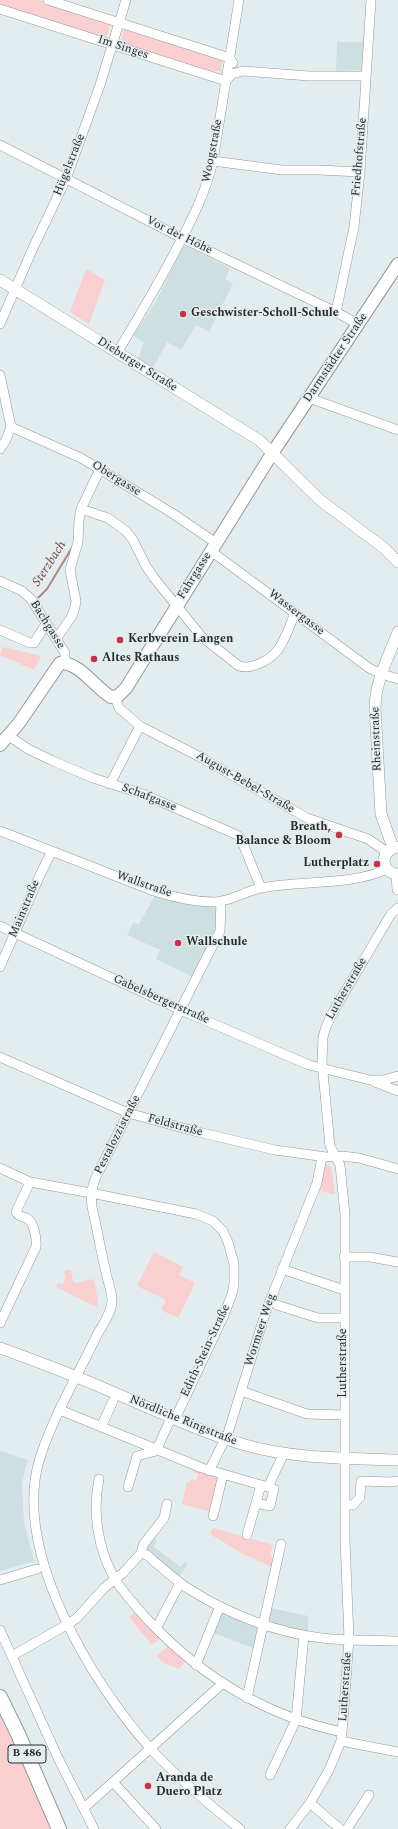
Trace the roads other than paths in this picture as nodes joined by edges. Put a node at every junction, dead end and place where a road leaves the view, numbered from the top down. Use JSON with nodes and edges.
{"nodes":[{"id":1,"x":48,"y":0,"type":"edge"},
{"id":2,"x":126,"y":0,"type":"edge"},
{"id":3,"x":240,"y":0,"type":"edge"},
{"id":4,"x":371,"y":0,"type":"edge"},
{"id":5,"x":0,"y":9,"type":"edge"},
{"id":6,"x":119,"y":23,"type":"junction"},
{"id":7,"x":112,"y":45,"type":"junction"},
{"id":8,"x":230,"y":58,"type":"junction"},
{"id":9,"x":243,"y":71,"type":"junction"},
{"id":10,"x":366,"y":76,"type":"junction"},
{"id":11,"x":226,"y":81,"type":"junction"},
{"id":12,"x":0,"y":145,"type":"edge"},
{"id":13,"x":213,"y":161,"type":"junction"},
{"id":14,"x":360,"y":172,"type":"junction"},
{"id":15,"x":66,"y":179,"type":"junction"},
{"id":16,"x":182,"y":238,"type":"junction"},
{"id":17,"x":398,"y":264,"type":"edge"},
{"id":18,"x":0,"y":280,"type":"edge"},
{"id":19,"x":15,"y":289,"type":"junction"},
{"id":20,"x":336,"y":312,"type":"junction"},
{"id":21,"x":0,"y":324,"type":"edge"},
{"id":22,"x":358,"y":324,"type":"junction"},
{"id":23,"x":117,"y":353,"type":"junction"},
{"id":24,"x":0,"y":375,"type":"edge"},
{"id":25,"x":309,"y":398,"type":"junction"},
{"id":26,"x":11,"y":427,"type":"junction"},
{"id":27,"x":398,"y":430,"type":"edge"},
{"id":28,"x":0,"y":450,"type":"edge"},
{"id":29,"x":273,"y":452,"type":"junction"},
{"id":30,"x":100,"y":469,"type":"junction"},
{"id":31,"x":81,"y":509,"type":"junction"},
{"id":32,"x":213,"y":547,"type":"junction"},
{"id":33,"x":398,"y":562,"type":"edge"},
{"id":34,"x":0,"y":581,"type":"edge"},
{"id":35,"x":177,"y":605,"type":"junction"},
{"id":36,"x":295,"y":613,"type":"junction"},
{"id":37,"x":46,"y":624,"type":"junction"},
{"id":38,"x":0,"y":630,"type":"edge"},
{"id":39,"x":398,"y":632,"type":"edge"},
{"id":40,"x":56,"y":639,"type":"junction"},
{"id":41,"x":66,"y":663,"type":"junction"},
{"id":42,"x":382,"y":674,"type":"junction"},
{"id":43,"x":398,"y":679,"type":"edge"},
{"id":44,"x":115,"y":697,"type":"junction"},
{"id":45,"x":140,"y":726,"type":"junction"},
{"id":46,"x":9,"y":736,"type":"junction"},
{"id":47,"x":0,"y":745,"type":"edge"},
{"id":48,"x":110,"y":784,"type":"junction"},
{"id":49,"x":0,"y":831,"type":"edge"},
{"id":50,"x":393,"y":849,"type":"edge"},
{"id":51,"x":52,"y":851,"type":"junction"},
{"id":52,"x":387,"y":869,"type":"junction"},
{"id":53,"x":398,"y":874,"type":"edge"},
{"id":54,"x":261,"y":888,"type":"junction"},
{"id":55,"x":398,"y":889,"type":"edge"},
{"id":56,"x":222,"y":901,"type":"junction"},
{"id":57,"x":398,"y":908,"type":"edge"},
{"id":58,"x":0,"y":926,"type":"edge"},
{"id":59,"x":16,"y":934,"type":"junction"},
{"id":60,"x":0,"y":967,"type":"edge"},
{"id":61,"x":181,"y":1010,"type":"junction"},
{"id":62,"x":0,"y":1058,"type":"edge"},
{"id":63,"x":323,"y":1070,"type":"junction"},
{"id":64,"x":398,"y":1076,"type":"edge"},
{"id":65,"x":370,"y":1080,"type":"junction"},
{"id":66,"x":398,"y":1091,"type":"edge"},
{"id":67,"x":128,"y":1113,"type":"junction"},
{"id":68,"x":336,"y":1156,"type":"junction"},
{"id":69,"x":322,"y":1157,"type":"junction"},
{"id":70,"x":0,"y":1168,"type":"edge"},
{"id":71,"x":398,"y":1169,"type":"edge"},
{"id":72,"x":30,"y":1182,"type":"junction"},
{"id":73,"x":91,"y":1192,"type":"junction"},
{"id":74,"x":344,"y":1257,"type":"junction"},
{"id":75,"x":398,"y":1262,"type":"edge"},
{"id":76,"x":282,"y":1269,"type":"junction"},
{"id":77,"x":344,"y":1290,"type":"junction"},
{"id":78,"x":277,"y":1305,"type":"dead end"},
{"id":79,"x":344,"y":1318,"type":"junction"},
{"id":80,"x":0,"y":1323,"type":"edge"},
{"id":81,"x":0,"y":1348,"type":"edge"},
{"id":82,"x":76,"y":1377,"type":"junction"},
{"id":83,"x":241,"y":1391,"type":"junction"},
{"id":84,"x":113,"y":1401,"type":"dead end"},
{"id":85,"x":60,"y":1410,"type":"junction"},
{"id":86,"x":345,"y":1416,"type":"junction"},
{"id":87,"x":173,"y":1418,"type":"junction"},
{"id":88,"x":101,"y":1427,"type":"junction"},
{"id":89,"x":225,"y":1439,"type":"junction"},
{"id":90,"x":138,"y":1443,"type":"junction"},
{"id":91,"x":156,"y":1451,"type":"junction"},
{"id":92,"x":284,"y":1453,"type":"junction"},
{"id":93,"x":137,"y":1456,"type":"junction"},
{"id":94,"x":345,"y":1458,"type":"junction"},
{"id":95,"x":398,"y":1460,"type":"edge"},
{"id":96,"x":209,"y":1470,"type":"junction"},
{"id":97,"x":223,"y":1475,"type":"junction"},
{"id":98,"x":99,"y":1479,"type":"dead end"},
{"id":99,"x":398,"y":1481,"type":"edge"},
{"id":100,"x":128,"y":1486,"type":"dead end"},
{"id":101,"x":264,"y":1486,"type":"junction"},
{"id":102,"x":256,"y":1503,"type":"junction"},
{"id":103,"x":167,"y":1504,"type":"dead end"},
{"id":104,"x":345,"y":1504,"type":"junction"},
{"id":105,"x":213,"y":1516,"type":"dead end"},
{"id":106,"x":247,"y":1536,"type":"dead end"},
{"id":107,"x":281,"y":1544,"type":"dead end"},
{"id":108,"x":141,"y":1553,"type":"junction"},
{"id":109,"x":37,"y":1569,"type":"dead end"},
{"id":110,"x":0,"y":1580,"type":"edge"},
{"id":111,"x":115,"y":1580,"type":"junction"},
{"id":112,"x":180,"y":1583,"type":"junction"},
{"id":113,"x":220,"y":1606,"type":"junction"},
{"id":114,"x":68,"y":1624,"type":"junction"},
{"id":115,"x":263,"y":1624,"type":"junction"},
{"id":116,"x":155,"y":1627,"type":"junction"},
{"id":117,"x":0,"y":1630,"type":"edge"},
{"id":118,"x":304,"y":1635,"type":"junction"},
{"id":119,"x":349,"y":1639,"type":"junction"},
{"id":120,"x":398,"y":1641,"type":"edge"},
{"id":121,"x":12,"y":1656,"type":"junction"},
{"id":122,"x":196,"y":1665,"type":"junction"},
{"id":123,"x":222,"y":1684,"type":"junction"},
{"id":124,"x":0,"y":1697,"type":"edge"},
{"id":125,"x":247,"y":1698,"type":"junction"},
{"id":126,"x":296,"y":1720,"type":"junction"},
{"id":127,"x":342,"y":1736,"type":"junction"},
{"id":128,"x":151,"y":1748,"type":"junction"},
{"id":129,"x":398,"y":1752,"type":"edge"},
{"id":130,"x":270,"y":1775,"type":"dead end"},
{"id":131,"x":113,"y":1782,"type":"junction"},
{"id":132,"x":369,"y":1795,"type":"dead end"},
{"id":133,"x":310,"y":1803,"type":"junction"},
{"id":134,"x":84,"y":1808,"type":"junction"},
{"id":135,"x":59,"y":1829,"type":"edge"},
{"id":136,"x":94,"y":1829,"type":"edge"},
{"id":137,"x":156,"y":1829,"type":"edge"},
{"id":138,"x":240,"y":1829,"type":"edge"},
{"id":139,"x":290,"y":1829,"type":"edge"},
{"id":140,"x":340,"y":1829,"type":"edge"},
{"id":141,"x":347,"y":1829,"type":"edge"}],
"edges":[{"from":1,"to":6,"type":"street","name":"Im Singes"},
{"from":2,"to":6,"type":"street","name":"Hügelstraße"},
{"from":3,"to":8,"type":"street","name":"Woogstraße"},
{"from":4,"to":10,"type":"street","name":"Friedhofstraße"},
{"from":5,"to":7,"type":"street","name":"Im Singes"},
{"from":6,"to":7,"type":"street","name":"Hügelstraße"},
{"from":6,"to":8,"type":"street","name":"Im Singes"},
{"from":7,"to":11,"type":"street","name":"Im Singes"},
{"from":7,"to":15,"type":"street","name":"Hügelstraße"},
{"from":8,"to":9,"type":"street","name":"Im Singes"},
{"from":8,"to":11,"type":"street","name":"Woogstraße"},
{"from":9,"to":10,"type":"street"},
{"from":9,"to":11,"type":"street"},
{"from":10,"to":14,"type":"street","name":"Friedhofstraße"},
{"from":11,"to":13,"type":"street","name":"Woogstraße"},
{"from":12,"to":15,"type":"street","name":"Vor der Höhe"},
{"from":13,"to":14,"type":"street"},
{"from":13,"to":16,"type":"street","name":"Woogstraße"},
{"from":14,"to":20,"type":"street","name":"Friedhofstraße"},
{"from":15,"to":16,"type":"street","name":"Vor der Höhe"},
{"from":15,"to":19,"type":"street","name":"Hügelstraße"},
{"from":16,"to":20,"type":"street","name":"Vor der Höhe"},
{"from":16,"to":23,"type":"street","name":"Woogstraße"},
{"from":17,"to":22,"type":"main road","name":"Darmstädter Straße"},
{"from":18,"to":19,"type":"street","name":"Dieburger Straße"},
{"from":19,"to":21,"type":"street","name":"Hügelstraße"},
{"from":19,"to":23,"type":"street","name":"Dieburger Straße"},
{"from":20,"to":22,"type":"street","name":"Vor der Höhe"},
{"from":22,"to":25,"type":"main road","name":"Darmstädter Straße"},
{"from":23,"to":29,"type":"street","name":"Dieburger Straße"},
{"from":24,"to":26,"type":"street"},
{"from":25,"to":27,"type":"street"},
{"from":25,"to":29,"type":"main road","name":"Darmstädter Straße"},
{"from":26,"to":28,"type":"street"},
{"from":26,"to":30,"type":"street","name":"Obergasse"},
{"from":29,"to":32,"type":"main road","name":"Fahrgasse"},
{"from":29,"to":33,"type":"street"},
{"from":30,"to":31,"type":"street"},
{"from":30,"to":32,"type":"street","name":"Obergasse"},
{"from":31,"to":35,"type":"street"},
{"from":31,"to":40,"type":"street"},
{"from":32,"to":35,"type":"main road","name":"Fahrgasse"},
{"from":32,"to":36,"type":"street","name":"Wassergasse"},
{"from":34,"to":37,"type":"street","name":"Bachgasse"},
{"from":35,"to":36,"type":"street"},
{"from":35,"to":44,"type":"main road","name":"Fahrgasse"},
{"from":36,"to":42,"type":"street","name":"Wassergasse"},
{"from":37,"to":38,"type":"street"},
{"from":37,"to":40,"type":"street","name":"Bachgasse"},
{"from":39,"to":42,"type":"street","name":"Rheinstraße"},
{"from":40,"to":41,"type":"street","name":"Bachgasse"},
{"from":41,"to":44,"type":"main road"},
{"from":41,"to":46,"type":"main road"},
{"from":42,"to":43,"type":"street","name":"Wassergasse"},
{"from":42,"to":50,"type":"street","name":"Rheinstraße"},
{"from":44,"to":45,"type":"street","name":"August-Bebel-Straße"},
{"from":45,"to":48,"type":"street"},
{"from":45,"to":50,"type":"street","name":"August-Bebel-Straße"},
{"from":46,"to":47,"type":"main road"},
{"from":46,"to":48,"type":"street","name":"Schafgasse"},
{"from":48,"to":54,"type":"street","name":"Schafgasse"},
{"from":49,"to":51,"type":"street","name":"Wallstraße"},
{"from":50,"to":52,"type":"street"},
{"from":51,"to":56,"type":"street","name":"Wallstraße"},
{"from":51,"to":59,"type":"street","name":"Mainstraße"},
{"from":52,"to":53,"type":"street"},
{"from":52,"to":54,"type":"street","name":"Wallstraße"},
{"from":53,"to":55,"type":"street"},
{"from":54,"to":56,"type":"street","name":"Wallstraße"},
{"from":56,"to":61,"type":"street","name":"Pestalozzistraße"},
{"from":57,"to":63,"type":"street","name":"Lutherstraße"},
{"from":58,"to":59,"type":"street","name":"Gabelsbergerstraße"},
{"from":59,"to":60,"type":"street","name":"Mainstraße"},
{"from":59,"to":61,"type":"street","name":"Gabelsbergerstraße"},
{"from":61,"to":63,"type":"street","name":"Gabelsbergerstraße"},
{"from":61,"to":67,"type":"street","name":"Pestalozzistraße"},
{"from":62,"to":67,"type":"street","name":"Feldstraße"},
{"from":63,"to":65,"type":"street","name":"Gabelsbergerstraße"},
{"from":63,"to":68,"type":"street","name":"Lutherstraße"},
{"from":64,"to":65,"type":"street"},
{"from":65,"to":66,"type":"street"},
{"from":67,"to":69,"type":"street","name":"Feldstraße"},
{"from":67,"to":73,"type":"street","name":"Pestalozzistraße"},
{"from":68,"to":69,"type":"street","name":"Feldstraße"},
{"from":68,"to":71,"type":"street","name":"Feldstraße"},
{"from":68,"to":74,"type":"street","name":"Lutherstraße"},
{"from":69,"to":76,"type":"street","name":"Wormser Weg"},
{"from":70,"to":72,"type":"street","name":"Edith-Stein-Straße"},
{"from":72,"to":73,"type":"street","name":"Edith-Stein-Straße"},
{"from":72,"to":80,"type":"street"},
{"from":73,"to":82,"type":"street","name":"Pestalozzistraße"},
{"from":73,"to":87,"type":"street","name":"Edith-Stein-Straße"},
{"from":74,"to":75,"type":"street"},
{"from":74,"to":77,"type":"street","name":"Lutherstraße"},
{"from":76,"to":77,"type":"street"},
{"from":76,"to":83,"type":"street","name":"Wormser Weg"},
{"from":77,"to":79,"type":"street","name":"Lutherstraße"},
{"from":78,"to":79,"type":"street"},
{"from":79,"to":86,"type":"street","name":"Lutherstraße"},
{"from":81,"to":82,"type":"street","name":"Nördliche Ringstraße"},
{"from":82,"to":85,"type":"street","name":"Pestalozzistraße"},
{"from":82,"to":87,"type":"street","name":"Nördliche Ringstraße"},
{"from":83,"to":86,"type":"street"},
{"from":83,"to":89,"type":"street","name":"Wormser Weg"},
{"from":84,"to":88,"type":"street"},
{"from":85,"to":88,"type":"street"},
{"from":85,"to":114,"type":"street","name":"Pestalozzistraße"},
{"from":86,"to":94,"type":"street","name":"Lutherstraße"},
{"from":87,"to":89,"type":"street","name":"Nördliche Ringstraße"},
{"from":87,"to":91,"type":"street","name":"Edith-Stein-Straße"},
{"from":88,"to":90,"type":"street"},
{"from":89,"to":92,"type":"street","name":"Nördliche Ringstraße"},
{"from":89,"to":96,"type":"street","name":"Wormser Weg"},
{"from":90,"to":91,"type":"street"},
{"from":90,"to":93,"type":"street"},
{"from":91,"to":93,"type":"street"},
{"from":91,"to":96,"type":"street"},
{"from":92,"to":94,"type":"street","name":"Nördliche Ringstraße"},
{"from":92,"to":101,"type":"street"},
{"from":93,"to":100,"type":"street"},
{"from":94,"to":95,"type":"street","name":"Nördliche Ringstraße"},
{"from":94,"to":104,"type":"street","name":"Lutherstraße"},
{"from":96,"to":97,"type":"street"},
{"from":97,"to":101,"type":"street"},
{"from":97,"to":105,"type":"street"},
{"from":98,"to":111,"type":"street"},
{"from":99,"to":104,"type":"street"},
{"from":101,"to":102,"type":"street"},
{"from":101,"to":102,"type":"street"},
{"from":102,"to":106,"type":"street"},
{"from":103,"to":108,"type":"street"},
{"from":104,"to":119,"type":"street","name":"Lutherstraße"},
{"from":107,"to":115,"type":"street"},
{"from":108,"to":111,"type":"street"},
{"from":108,"to":112,"type":"street"},
{"from":109,"to":110,"type":"street"},
{"from":111,"to":114,"type":"street"},
{"from":111,"to":116,"type":"street"},
{"from":112,"to":113,"type":"street"},
{"from":112,"to":116,"type":"street"},
{"from":113,"to":115,"type":"street"},
{"from":113,"to":122,"type":"street"},
{"from":114,"to":121,"type":"street"},
{"from":114,"to":128,"type":"street","name":"Pestalozzistraße"},
{"from":115,"to":118,"type":"street"},
{"from":115,"to":125,"type":"street"},
{"from":116,"to":122,"type":"street"},
{"from":117,"to":121,"type":"street"},
{"from":118,"to":119,"type":"street"},
{"from":118,"to":126,"type":"street"},
{"from":119,"to":120,"type":"street"},
{"from":119,"to":127,"type":"street","name":"Lutherstraße"},
{"from":121,"to":134,"type":"street"},
{"from":122,"to":123,"type":"street"},
{"from":123,"to":125,"type":"street"},
{"from":123,"to":128,"type":"street"},
{"from":124,"to":135,"type":"main road","number":"B 486"},
{"from":125,"to":126,"type":"street"},
{"from":126,"to":127,"type":"street"},
{"from":126,"to":130,"type":"street"},
{"from":127,"to":129,"type":"street"},
{"from":127,"to":133,"type":"street","name":"Lutherstraße"},
{"from":128,"to":131,"type":"street"},
{"from":128,"to":138,"type":"street","name":"Pestalozzistraße"},
{"from":131,"to":134,"type":"street"},
{"from":131,"to":137,"type":"street"},
{"from":132,"to":141,"type":"street"},
{"from":133,"to":139,"type":"street","name":"Lutherstraße"},
{"from":133,"to":140,"type":"street"},
{"from":134,"to":136,"type":"street"}]}
